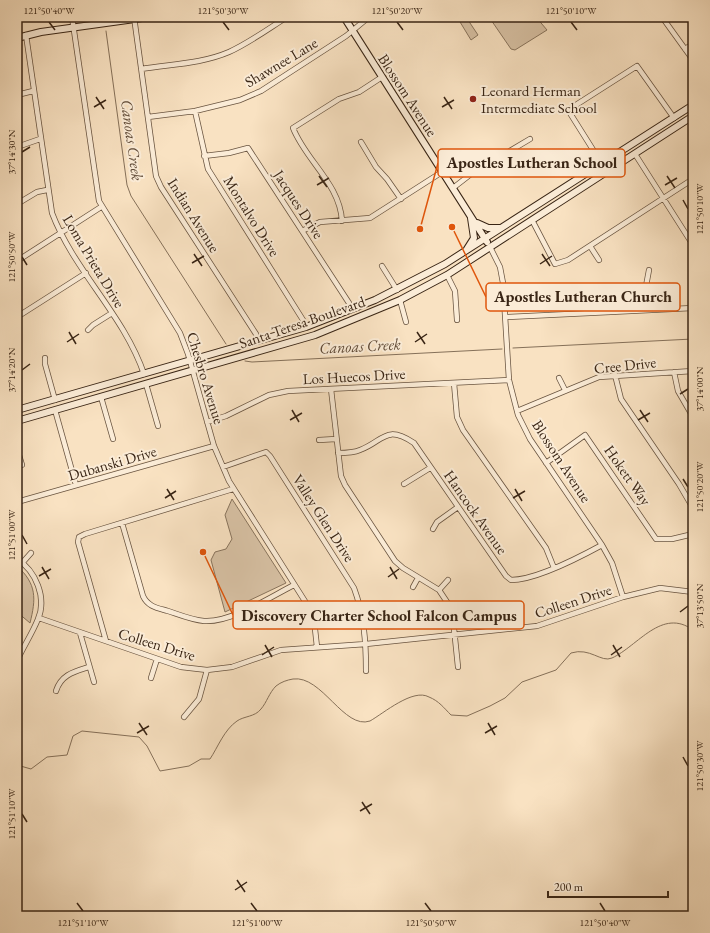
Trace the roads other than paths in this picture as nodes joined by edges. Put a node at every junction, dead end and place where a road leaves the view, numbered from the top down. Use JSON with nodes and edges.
{"nodes":[{"id":1,"x":72,"y":17,"type":"edge"},
{"id":2,"x":149,"y":17,"type":"edge"},
{"id":3,"x":287,"y":17,"type":"edge"},
{"id":4,"x":344,"y":17,"type":"edge"},
{"id":5,"x":369,"y":17,"type":"edge"},
{"id":6,"x":662,"y":17,"type":"edge"},
{"id":7,"x":134,"y":18,"type":"edge"},
{"id":8,"x":73,"y":28,"type":"junction"},
{"id":9,"x":352,"y":30,"type":"junction"},
{"id":10,"x":26,"y":35,"type":"junction"},
{"id":11,"x":17,"y":38,"type":"edge"},
{"id":12,"x":693,"y":44,"type":"edge"},
{"id":13,"x":686,"y":49,"type":"junction"},
{"id":14,"x":693,"y":60,"type":"edge"},
{"id":15,"x":141,"y":68,"type":"junction"},
{"id":16,"x":382,"y":77,"type":"junction"},
{"id":17,"x":34,"y":91,"type":"junction"},
{"id":18,"x":17,"y":96,"type":"edge"},
{"id":19,"x":693,"y":105,"type":"edge"},
{"id":20,"x":195,"y":111,"type":"junction"},
{"id":21,"x":693,"y":116,"type":"edge"},
{"id":22,"x":148,"y":117,"type":"junction"},
{"id":23,"x":674,"y":118,"type":"junction"},
{"id":24,"x":40,"y":139,"type":"junction"},
{"id":25,"x":530,"y":139,"type":"dead end"},
{"id":26,"x":361,"y":142,"type":"dead end"},
{"id":27,"x":17,"y":147,"type":"edge"},
{"id":28,"x":635,"y":154,"type":"junction"},
{"id":29,"x":204,"y":156,"type":"junction"},
{"id":30,"x":602,"y":164,"type":"junction"},
{"id":31,"x":442,"y":172,"type":"junction"},
{"id":32,"x":693,"y":179,"type":"edge"},
{"id":33,"x":453,"y":188,"type":"junction"},
{"id":34,"x":48,"y":190,"type":"junction"},
{"id":35,"x":663,"y":198,"type":"junction"},
{"id":36,"x":401,"y":199,"type":"junction"},
{"id":37,"x":17,"y":204,"type":"edge"},
{"id":38,"x":101,"y":207,"type":"junction"},
{"id":39,"x":471,"y":215,"type":"junction"},
{"id":40,"x":532,"y":220,"type":"junction"},
{"id":41,"x":342,"y":221,"type":"junction"},
{"id":42,"x":474,"y":221,"type":"junction"},
{"id":43,"x":502,"y":228,"type":"junction"},
{"id":44,"x":302,"y":231,"type":"junction"},
{"id":45,"x":60,"y":233,"type":"junction"},
{"id":46,"x":692,"y":238,"type":"edge"},
{"id":47,"x":486,"y":239,"type":"junction"},
{"id":48,"x":693,"y":245,"type":"edge"},
{"id":49,"x":590,"y":246,"type":"junction"},
{"id":50,"x":490,"y":247,"type":"junction"},
{"id":51,"x":467,"y":251,"type":"junction"},
{"id":52,"x":599,"y":260,"type":"dead end"},
{"id":53,"x":17,"y":261,"type":"edge"},
{"id":54,"x":382,"y":266,"type":"dead end"},
{"id":55,"x":649,"y":270,"type":"dead end"},
{"id":56,"x":86,"y":273,"type":"junction"},
{"id":57,"x":447,"y":275,"type":"junction"},
{"id":58,"x":397,"y":290,"type":"junction"},
{"id":59,"x":400,"y":300,"type":"junction"},
{"id":60,"x":693,"y":308,"type":"edge"},
{"id":61,"x":352,"y":310,"type":"junction"},
{"id":62,"x":647,"y":310,"type":"junction"},
{"id":63,"x":112,"y":313,"type":"junction"},
{"id":64,"x":17,"y":317,"type":"edge"},
{"id":65,"x":506,"y":317,"type":"junction"},
{"id":66,"x":457,"y":320,"type":"dead end"},
{"id":67,"x":406,"y":322,"type":"dead end"},
{"id":68,"x":306,"y":327,"type":"junction"},
{"id":69,"x":88,"y":330,"type":"dead end"},
{"id":70,"x":258,"y":341,"type":"junction"},
{"id":71,"x":45,"y":358,"type":"dead end"},
{"id":72,"x":190,"y":361,"type":"junction"},
{"id":73,"x":193,"y":371,"type":"junction"},
{"id":74,"x":693,"y":371,"type":"edge"},
{"id":75,"x":674,"y":372,"type":"junction"},
{"id":76,"x":144,"y":374,"type":"junction"},
{"id":77,"x":615,"y":375,"type":"junction"},
{"id":78,"x":559,"y":378,"type":"dead end"},
{"id":79,"x":509,"y":380,"type":"junction"},
{"id":80,"x":454,"y":383,"type":"junction"},
{"id":81,"x":146,"y":384,"type":"junction"},
{"id":82,"x":331,"y":389,"type":"junction"},
{"id":83,"x":565,"y":390,"type":"junction"},
{"id":84,"x":101,"y":397,"type":"junction"},
{"id":85,"x":55,"y":400,"type":"junction"},
{"id":86,"x":17,"y":410,"type":"edge"},
{"id":87,"x":55,"y":410,"type":"junction"},
{"id":88,"x":517,"y":411,"type":"junction"},
{"id":89,"x":693,"y":417,"type":"edge"},
{"id":90,"x":17,"y":421,"type":"edge"},
{"id":91,"x":207,"y":422,"type":"junction"},
{"id":92,"x":158,"y":426,"type":"dead end"},
{"id":93,"x":113,"y":439,"type":"dead end"},
{"id":94,"x":336,"y":439,"type":"junction"},
{"id":95,"x":319,"y":440,"type":"dead end"},
{"id":96,"x":214,"y":446,"type":"junction"},
{"id":97,"x":17,"y":449,"type":"edge"},
{"id":98,"x":338,"y":453,"type":"junction"},
{"id":99,"x":546,"y":463,"type":"junction"},
{"id":100,"x":22,"y":465,"type":"dead end"},
{"id":101,"x":223,"y":467,"type":"junction"},
{"id":102,"x":430,"y":468,"type":"junction"},
{"id":103,"x":404,"y":484,"type":"dead end"},
{"id":104,"x":76,"y":485,"type":"junction"},
{"id":105,"x":233,"y":489,"type":"junction"},
{"id":106,"x":17,"y":502,"type":"edge"},
{"id":107,"x":458,"y":507,"type":"junction"},
{"id":108,"x":693,"y":508,"type":"edge"},
{"id":109,"x":122,"y":523,"type":"junction"},
{"id":110,"x":433,"y":528,"type":"dead end"},
{"id":111,"x":693,"y":534,"type":"edge"},
{"id":112,"x":602,"y":545,"type":"junction"},
{"id":113,"x":31,"y":553,"type":"dead end"},
{"id":114,"x":17,"y":559,"type":"edge"},
{"id":115,"x":23,"y":562,"type":"junction"},
{"id":116,"x":554,"y":568,"type":"junction"},
{"id":117,"x":418,"y":578,"type":"junction"},
{"id":118,"x":448,"y":580,"type":"dead end"},
{"id":119,"x":294,"y":585,"type":"junction"},
{"id":120,"x":413,"y":587,"type":"dead end"},
{"id":121,"x":439,"y":590,"type":"junction"},
{"id":122,"x":693,"y":592,"type":"edge"},
{"id":123,"x":623,"y":598,"type":"junction"},
{"id":124,"x":39,"y":618,"type":"junction"},
{"id":125,"x":80,"y":632,"type":"junction"},
{"id":126,"x":455,"y":635,"type":"junction"},
{"id":127,"x":106,"y":641,"type":"junction"},
{"id":128,"x":366,"y":644,"type":"junction"},
{"id":129,"x":317,"y":647,"type":"junction"},
{"id":130,"x":157,"y":659,"type":"junction"},
{"id":131,"x":17,"y":661,"type":"edge"},
{"id":132,"x":88,"y":667,"type":"junction"},
{"id":133,"x":458,"y":667,"type":"dead end"},
{"id":134,"x":207,"y":670,"type":"junction"},
{"id":135,"x":366,"y":670,"type":"dead end"},
{"id":136,"x":151,"y":678,"type":"dead end"},
{"id":137,"x":94,"y":682,"type":"dead end"},
{"id":138,"x":56,"y":691,"type":"dead end"},
{"id":139,"x":184,"y":717,"type":"dead end"}],
"edges":[{"from":1,"to":8,"type":"street","name":"Chesbro Avenue"},
{"from":2,"to":7,"type":"main road"},
{"from":3,"to":15,"type":"street"},
{"from":4,"to":9,"type":"main road","name":"Blossom Avenue"},
{"from":5,"to":9,"type":"street","name":"Shawnee Lane"},
{"from":6,"to":13,"type":"street"},
{"from":7,"to":8,"type":"main road"},
{"from":7,"to":15,"type":"street","name":"Indian Avenue"},
{"from":8,"to":10,"type":"main road"},
{"from":8,"to":38,"type":"street","name":"Chesbro Avenue"},
{"from":9,"to":16,"type":"main road","name":"Blossom Avenue"},
{"from":9,"to":20,"type":"street","name":"Shawnee Lane"},
{"from":10,"to":11,"type":"main road"},
{"from":10,"to":17,"type":"street","name":"Loma Prieta Drive"},
{"from":12,"to":13,"type":"street"},
{"from":13,"to":14,"type":"street"},
{"from":15,"to":22,"type":"street","name":"Indian Avenue"},
{"from":16,"to":31,"type":"main road","name":"Blossom Avenue"},
{"from":16,"to":41,"type":"street"},
{"from":17,"to":18,"type":"street"},
{"from":17,"to":24,"type":"street","name":"Loma Prieta Drive"},
{"from":19,"to":23,"type":"main road","name":"Santa Teresa Boulevard"},
{"from":20,"to":22,"type":"street","name":"Shawnee Lane"},
{"from":20,"to":29,"type":"street","name":"Montalvo Drive"},
{"from":21,"to":28,"type":"main road","name":"Santa Teresa Boulevard"},
{"from":22,"to":70,"type":"street","name":"Indian Avenue"},
{"from":23,"to":30,"type":"main road","name":"Santa Teresa Boulevard"},
{"from":23,"to":30,"type":"street"},
{"from":24,"to":27,"type":"street"},
{"from":24,"to":34,"type":"street","name":"Loma Prieta Drive"},
{"from":25,"to":33,"type":"street"},
{"from":26,"to":36,"type":"street"},
{"from":28,"to":35,"type":"street"},
{"from":28,"to":40,"type":"main road","name":"Santa Teresa Boulevard"},
{"from":29,"to":44,"type":"street","name":"Jacques Drive"},
{"from":29,"to":68,"type":"street","name":"Montalvo Drive"},
{"from":30,"to":43,"type":"main road","name":"Santa Teresa Boulevard"},
{"from":31,"to":33,"type":"main road","name":"Blossom Avenue"},
{"from":31,"to":36,"type":"street"},
{"from":32,"to":35,"type":"street"},
{"from":33,"to":39,"type":"main road","name":"Blossom Avenue"},
{"from":34,"to":37,"type":"street"},
{"from":34,"to":45,"type":"street","name":"Loma Prieta Drive"},
{"from":35,"to":46,"type":"street"},
{"from":35,"to":49,"type":"street"},
{"from":36,"to":41,"type":"street"},
{"from":38,"to":45,"type":"street"},
{"from":38,"to":72,"type":"street","name":"Chesbro Avenue"},
{"from":39,"to":42,"type":"main road","name":"Blossom Avenue"},
{"from":39,"to":51,"type":"main road"},
{"from":40,"to":49,"type":"street"},
{"from":40,"to":50,"type":"main road","name":"Santa Teresa Boulevard"},
{"from":41,"to":44,"type":"street"},
{"from":42,"to":43,"type":"main road"},
{"from":42,"to":47,"type":"main road","name":"Blossom Avenue"},
{"from":43,"to":47,"type":"main road","name":"Santa Teresa Boulevard"},
{"from":44,"to":61,"type":"street","name":"Jacques Drive"},
{"from":45,"to":53,"type":"street"},
{"from":45,"to":56,"type":"street","name":"Loma Prieta Drive"},
{"from":46,"to":48,"type":"street"},
{"from":47,"to":50,"type":"main road","name":"Blossom Avenue"},
{"from":47,"to":51,"type":"main road","name":"Santa Teresa Boulevard"},
{"from":49,"to":52,"type":"street"},
{"from":50,"to":57,"type":"main road","name":"Santa Teresa Boulevard"},
{"from":50,"to":65,"type":"street","name":"Blossom Avenue"},
{"from":51,"to":58,"type":"main road","name":"Santa Teresa Boulevard"},
{"from":54,"to":58,"type":"street"},
{"from":55,"to":62,"type":"street"},
{"from":56,"to":63,"type":"street","name":"Loma Prieta Drive"},
{"from":56,"to":64,"type":"street"},
{"from":57,"to":59,"type":"main road","name":"Santa Teresa Boulevard"},
{"from":57,"to":66,"type":"street"},
{"from":58,"to":61,"type":"main road","name":"Santa Teresa Boulevard"},
{"from":59,"to":67,"type":"street"},
{"from":59,"to":73,"type":"main road","name":"Santa Teresa Boulevard"},
{"from":60,"to":62,"type":"street"},
{"from":61,"to":68,"type":"main road","name":"Santa Teresa Boulevard"},
{"from":62,"to":65,"type":"street"},
{"from":63,"to":69,"type":"street"},
{"from":63,"to":76,"type":"street","name":"Loma Prieta Drive"},
{"from":65,"to":79,"type":"street","name":"Blossom Avenue"},
{"from":68,"to":70,"type":"main road","name":"Santa Teresa Boulevard"},
{"from":70,"to":72,"type":"main road","name":"Santa Teresa Boulevard"},
{"from":71,"to":85,"type":"street"},
{"from":72,"to":73,"type":"street","name":"Chesbro Avenue"},
{"from":72,"to":76,"type":"main road","name":"Santa Teresa Boulevard"},
{"from":73,"to":81,"type":"main road","name":"Santa Teresa Boulevard"},
{"from":73,"to":91,"type":"street","name":"Chesbro Avenue"},
{"from":74,"to":75,"type":"street","name":"Cree Drive"},
{"from":75,"to":77,"type":"street","name":"Cree Drive"},
{"from":75,"to":89,"type":"street"},
{"from":76,"to":85,"type":"main road","name":"Santa Teresa Boulevard"},
{"from":77,"to":83,"type":"street","name":"Cree Drive"},
{"from":77,"to":108,"type":"street"},
{"from":78,"to":83,"type":"street"},
{"from":79,"to":80,"type":"street","name":"Los Huecos Drive"},
{"from":79,"to":88,"type":"street","name":"Blossom Avenue"},
{"from":80,"to":82,"type":"street","name":"Los Huecos Drive"},
{"from":80,"to":116,"type":"street"},
{"from":81,"to":84,"type":"main road","name":"Santa Teresa Boulevard"},
{"from":81,"to":92,"type":"street"},
{"from":82,"to":91,"type":"street","name":"Los Huecos Drive"},
{"from":82,"to":94,"type":"street"},
{"from":83,"to":88,"type":"street","name":"Cree Drive"},
{"from":84,"to":87,"type":"main road","name":"Santa Teresa Boulevard"},
{"from":84,"to":93,"type":"street"},
{"from":85,"to":86,"type":"main road","name":"Santa Teresa Boulevard"},
{"from":87,"to":90,"type":"main road","name":"Santa Teresa Boulevard"},
{"from":87,"to":104,"type":"street"},
{"from":88,"to":99,"type":"street","name":"Blossom Avenue"},
{"from":91,"to":96,"type":"street","name":"Chesbro Avenue"},
{"from":94,"to":95,"type":"street"},
{"from":94,"to":98,"type":"street"},
{"from":96,"to":101,"type":"street","name":"Chesbro Avenue"},
{"from":96,"to":104,"type":"street","name":"Dubanski Drive"},
{"from":97,"to":100,"type":"street"},
{"from":98,"to":102,"type":"street","name":"Hancock Avenue"},
{"from":98,"to":117,"type":"street"},
{"from":99,"to":111,"type":"street","name":"Hokett Way"},
{"from":99,"to":112,"type":"street","name":"Blossom Avenue"},
{"from":101,"to":105,"type":"street","name":"Chesbro Avenue"},
{"from":101,"to":128,"type":"street","name":"Valley Glen Drive"},
{"from":102,"to":103,"type":"street"},
{"from":102,"to":107,"type":"street","name":"Hancock Avenue"},
{"from":104,"to":106,"type":"street","name":"Dubanski Drive"},
{"from":105,"to":109,"type":"street"},
{"from":105,"to":119,"type":"street","name":"Chesbro Avenue"},
{"from":107,"to":110,"type":"street"},
{"from":107,"to":116,"type":"street","name":"Hancock Avenue"},
{"from":109,"to":119,"type":"street"},
{"from":109,"to":127,"type":"street"},
{"from":112,"to":116,"type":"street","name":"Hancock Avenue"},
{"from":112,"to":123,"type":"street","name":"Blossom Avenue"},
{"from":113,"to":115,"type":"street"},
{"from":114,"to":115,"type":"street"},
{"from":115,"to":124,"type":"street"},
{"from":117,"to":120,"type":"street"},
{"from":117,"to":121,"type":"street"},
{"from":118,"to":121,"type":"street"},
{"from":119,"to":129,"type":"street","name":"Chesbro Avenue"},
{"from":121,"to":126,"type":"street"},
{"from":122,"to":123,"type":"street","name":"Colleen Drive"},
{"from":123,"to":126,"type":"street","name":"Colleen Drive"},
{"from":124,"to":125,"type":"street","name":"Colleen Drive"},
{"from":124,"to":131,"type":"street"},
{"from":125,"to":127,"type":"street","name":"Colleen Drive"},
{"from":125,"to":132,"type":"street"},
{"from":126,"to":128,"type":"street","name":"Colleen Drive"},
{"from":126,"to":133,"type":"street"},
{"from":127,"to":130,"type":"street","name":"Colleen Drive"},
{"from":128,"to":129,"type":"street","name":"Colleen Drive"},
{"from":128,"to":135,"type":"street","name":"Valley Glen Drive"},
{"from":129,"to":134,"type":"street","name":"Colleen Drive"},
{"from":130,"to":134,"type":"street","name":"Colleen Drive"},
{"from":130,"to":136,"type":"street"},
{"from":132,"to":137,"type":"street"},
{"from":132,"to":138,"type":"street"},
{"from":134,"to":139,"type":"street"}]}
